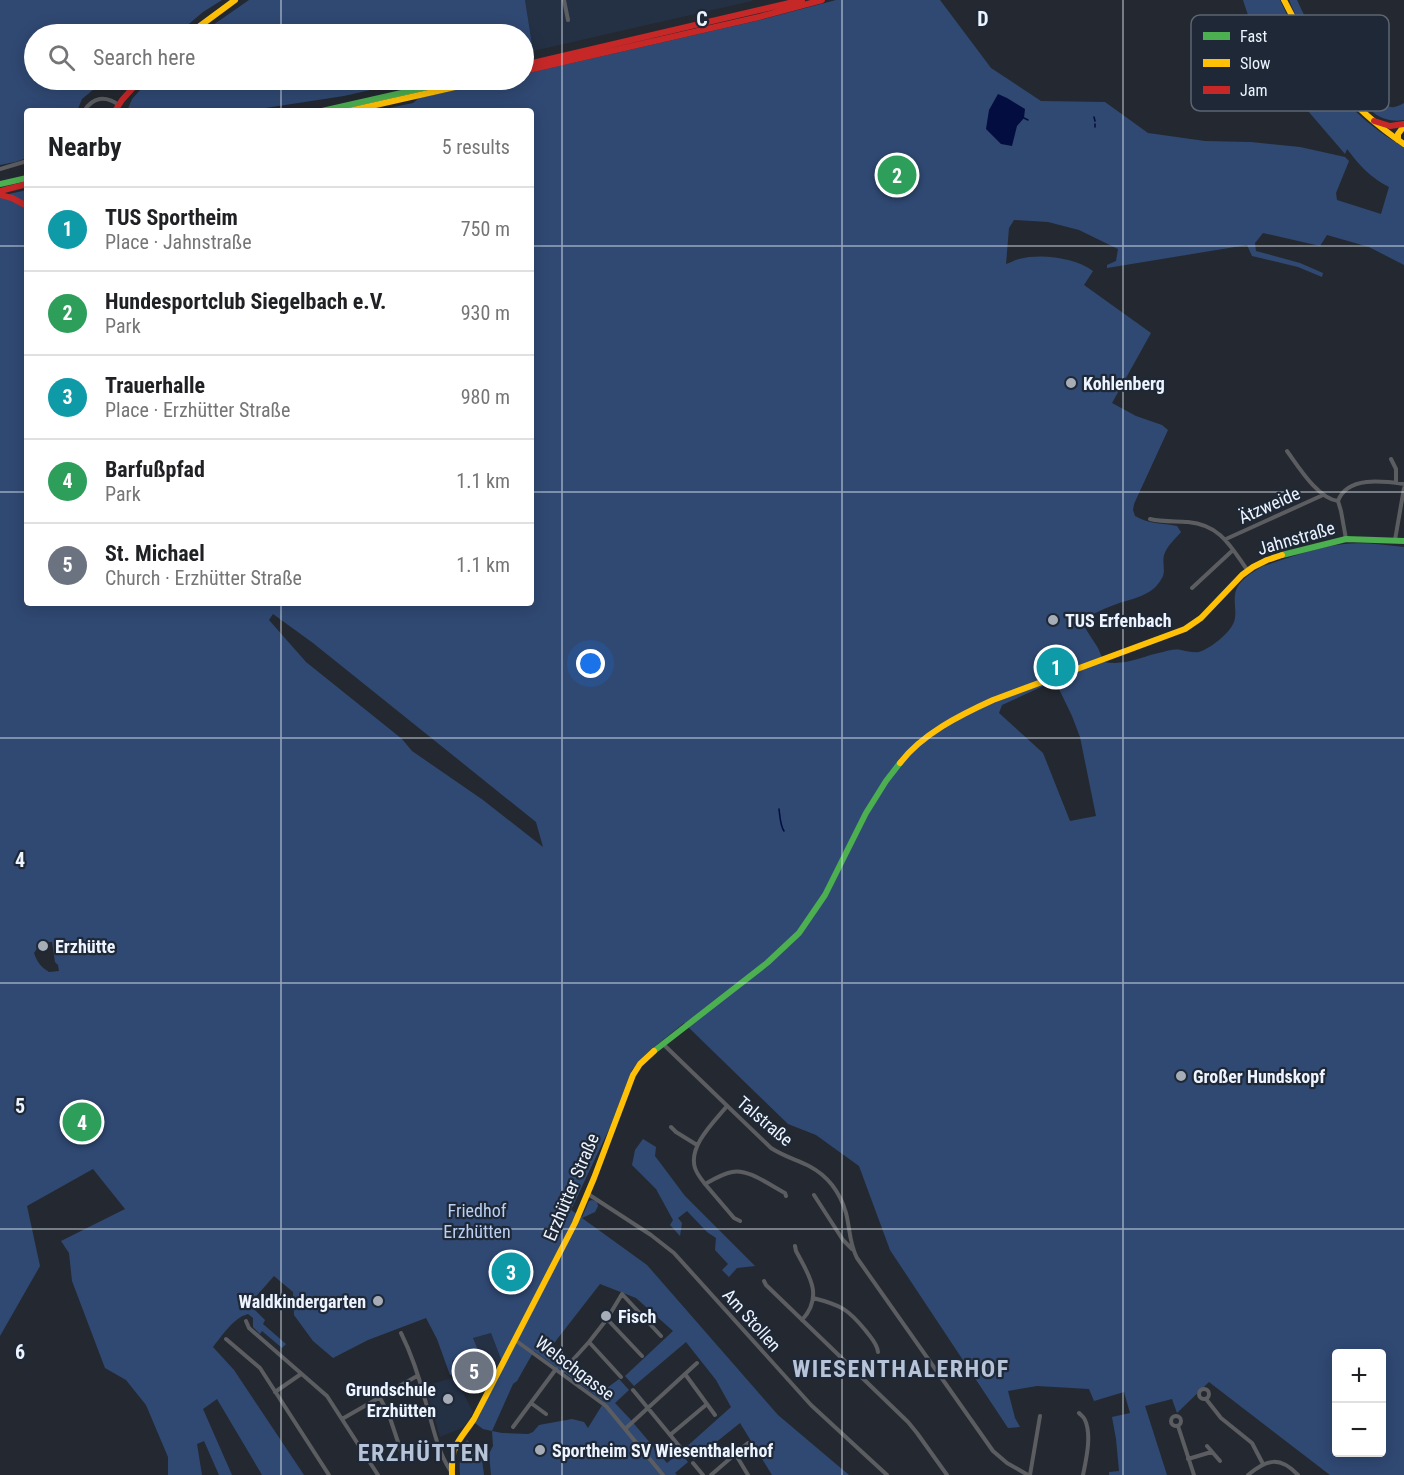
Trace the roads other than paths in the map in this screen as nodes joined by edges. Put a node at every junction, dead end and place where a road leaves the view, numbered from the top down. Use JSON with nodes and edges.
{"nodes":[{"id":1,"x":235,"y":0,"type":"edge"},
{"id":2,"x":564,"y":0,"type":"edge"},
{"id":3,"x":802,"y":0,"type":"edge"},
{"id":4,"x":822,"y":0,"type":"edge"},
{"id":5,"x":1284,"y":0,"type":"edge"},
{"id":6,"x":758,"y":14,"type":"junction"},
{"id":7,"x":1292,"y":15,"type":"edge"},
{"id":8,"x":746,"y":17,"type":"junction"},
{"id":9,"x":568,"y":20,"type":"dead end"},
{"id":10,"x":201,"y":24,"type":"edge"},
{"id":11,"x":534,"y":63,"type":"edge"},
{"id":12,"x":534,"y":69,"type":"edge"},
{"id":13,"x":132,"y":90,"type":"edge"},
{"id":14,"x":415,"y":90,"type":"edge"},
{"id":15,"x":441,"y":90,"type":"edge"},
{"id":16,"x":86,"y":108,"type":"edge"},
{"id":17,"x":117,"y":108,"type":"edge"},
{"id":18,"x":335,"y":108,"type":"edge"},
{"id":19,"x":361,"y":108,"type":"edge"},
{"id":20,"x":1361,"y":111,"type":"edge"},
{"id":21,"x":1369,"y":119,"type":"junction"},
{"id":22,"x":1404,"y":125,"type":"edge"},
{"id":23,"x":1404,"y":135,"type":"edge"},
{"id":24,"x":1401,"y":142,"type":"edge"},
{"id":25,"x":24,"y":162,"type":"edge"},
{"id":26,"x":0,"y":169,"type":"edge"},
{"id":27,"x":24,"y":176,"type":"edge"},
{"id":28,"x":24,"y":179,"type":"edge"},
{"id":29,"x":16,"y":181,"type":"junction"},
{"id":30,"x":0,"y":184,"type":"edge"},
{"id":31,"x":24,"y":185,"type":"edge"},
{"id":32,"x":0,"y":193,"type":"edge"},
{"id":33,"x":24,"y":204,"type":"edge"},
{"id":34,"x":1287,"y":451,"type":"dead end"},
{"id":35,"x":1391,"y":459,"type":"dead end"},
{"id":36,"x":1396,"y":483,"type":"junction"},
{"id":37,"x":1404,"y":486,"type":"edge"},
{"id":38,"x":1323,"y":495,"type":"junction"},
{"id":39,"x":1338,"y":501,"type":"junction"},
{"id":40,"x":1150,"y":519,"type":"dead end"},
{"id":41,"x":1226,"y":539,"type":"junction"},
{"id":42,"x":1346,"y":539,"type":"junction"},
{"id":43,"x":1395,"y":540,"type":"junction"},
{"id":44,"x":1404,"y":541,"type":"edge"},
{"id":45,"x":1233,"y":550,"type":"junction"},
{"id":46,"x":1248,"y":571,"type":"junction"},
{"id":47,"x":1192,"y":588,"type":"dead end"},
{"id":48,"x":663,"y":1044,"type":"junction"},
{"id":49,"x":727,"y":1106,"type":"junction"},
{"id":50,"x":671,"y":1127,"type":"dead end"},
{"id":51,"x":697,"y":1145,"type":"junction"},
{"id":52,"x":705,"y":1184,"type":"junction"},
{"id":53,"x":588,"y":1194,"type":"junction"},
{"id":54,"x":786,"y":1196,"type":"dead end"},
{"id":55,"x":814,"y":1196,"type":"dead end"},
{"id":56,"x":740,"y":1221,"type":"dead end"},
{"id":57,"x":795,"y":1246,"type":"dead end"},
{"id":58,"x":853,"y":1250,"type":"junction"},
{"id":59,"x":764,"y":1281,"type":"dead end"},
{"id":60,"x":813,"y":1298,"type":"junction"},
{"id":61,"x":607,"y":1319,"type":"junction"},
{"id":62,"x":802,"y":1320,"type":"junction"},
{"id":63,"x":246,"y":1321,"type":"dead end"},
{"id":64,"x":401,"y":1333,"type":"dead end"},
{"id":65,"x":660,"y":1336,"type":"dead end"},
{"id":66,"x":226,"y":1339,"type":"dead end"},
{"id":67,"x":514,"y":1340,"type":"junction"},
{"id":68,"x":589,"y":1342,"type":"junction"},
{"id":69,"x":878,"y":1352,"type":"dead end"},
{"id":70,"x":642,"y":1356,"type":"dead end"},
{"id":71,"x":697,"y":1363,"type":"dead end"},
{"id":72,"x":556,"y":1369,"type":"junction"},
{"id":73,"x":561,"y":1373,"type":"junction"},
{"id":74,"x":301,"y":1374,"type":"junction"},
{"id":75,"x":685,"y":1374,"type":"junction"},
{"id":76,"x":417,"y":1377,"type":"junction"},
{"id":77,"x":621,"y":1377,"type":"dead end"},
{"id":78,"x":633,"y":1390,"type":"dead end"},
{"id":79,"x":275,"y":1392,"type":"junction"},
{"id":80,"x":380,"y":1398,"type":"junction"},
{"id":81,"x":1206,"y":1399,"type":"dead end"},
{"id":82,"x":531,"y":1403,"type":"junction"},
{"id":83,"x":707,"y":1404,"type":"junction"},
{"id":84,"x":648,"y":1407,"type":"junction"},
{"id":85,"x":1078,"y":1413,"type":"dead end"},
{"id":86,"x":546,"y":1414,"type":"dead end"},
{"id":87,"x":715,"y":1415,"type":"dead end"},
{"id":88,"x":1040,"y":1416,"type":"dead end"},
{"id":89,"x":342,"y":1419,"type":"junction"},
{"id":90,"x":1178,"y":1426,"type":"dead end"},
{"id":91,"x":513,"y":1427,"type":"dead end"},
{"id":92,"x":625,"y":1428,"type":"junction"},
{"id":93,"x":670,"y":1435,"type":"junction"},
{"id":94,"x":748,"y":1443,"type":"dead end"},
{"id":95,"x":1207,"y":1446,"type":"dead end"},
{"id":96,"x":680,"y":1447,"type":"dead end"},
{"id":97,"x":1213,"y":1453,"type":"junction"},
{"id":98,"x":736,"y":1455,"type":"junction"},
{"id":99,"x":404,"y":1457,"type":"dead end"},
{"id":100,"x":1188,"y":1459,"type":"junction"},
{"id":101,"x":1220,"y":1461,"type":"dead end"},
{"id":102,"x":693,"y":1463,"type":"dead end"},
{"id":103,"x":1263,"y":1464,"type":"junction"},
{"id":104,"x":452,"y":1473,"type":"edge"},
{"id":105,"x":329,"y":1475,"type":"edge"},
{"id":106,"x":378,"y":1475,"type":"edge"},
{"id":107,"x":663,"y":1475,"type":"edge"},
{"id":108,"x":703,"y":1475,"type":"edge"},
{"id":109,"x":711,"y":1475,"type":"edge"},
{"id":110,"x":748,"y":1475,"type":"edge"},
{"id":111,"x":887,"y":1475,"type":"edge"},
{"id":112,"x":947,"y":1475,"type":"edge"},
{"id":113,"x":1029,"y":1475,"type":"edge"},
{"id":114,"x":1083,"y":1475,"type":"edge"},
{"id":115,"x":1194,"y":1475,"type":"edge"},
{"id":116,"x":1248,"y":1475,"type":"edge"},
{"id":117,"x":1298,"y":1475,"type":"edge"}],
"edges":[{"from":1,"to":10,"type":"main road"},
{"from":2,"to":9,"type":"street"},
{"from":3,"to":6,"type":"main road"},
{"from":4,"to":6,"type":"main road"},
{"from":5,"to":7,"type":"main road"},
{"from":6,"to":8,"type":"main road"},
{"from":8,"to":11,"type":"main road"},
{"from":8,"to":12,"type":"main road"},
{"from":13,"to":17,"type":"main road"},
{"from":14,"to":18,"type":"main road"},
{"from":15,"to":19,"type":"main road"},
{"from":16,"to":17,"type":"street"},
{"from":20,"to":21,"type":"main road"},
{"from":21,"to":22,"type":"main road"},
{"from":21,"to":24,"type":"main road"},
{"from":22,"to":24,"type":"main road"},
{"from":23,"to":24,"type":"main road"},
{"from":25,"to":26,"type":"street"},
{"from":27,"to":29,"type":"main road"},
{"from":28,"to":29,"type":"main road"},
{"from":29,"to":30,"type":"main road"},
{"from":31,"to":32,"type":"main road"},
{"from":32,"to":33,"type":"main road"},
{"from":34,"to":38,"type":"street"},
{"from":35,"to":36,"type":"street"},
{"from":36,"to":37,"type":"street"},
{"from":36,"to":39,"type":"street"},
{"from":37,"to":43,"type":"street"},
{"from":38,"to":39,"type":"street"},
{"from":38,"to":41,"type":"street","name":"Ätzweide"},
{"from":39,"to":42,"type":"street"},
{"from":40,"to":41,"type":"street","name":"Ätzweide"},
{"from":41,"to":45,"type":"street","name":"Ätzweide"},
{"from":42,"to":43,"type":"main road","name":"Jahnstraße"},
{"from":42,"to":46,"type":"main road","name":"Jahnstraße"},
{"from":43,"to":44,"type":"main road","name":"Jahnstraße"},
{"from":45,"to":46,"type":"street","name":"Ätzweide"},
{"from":45,"to":47,"type":"street","name":"Ätzweide"},
{"from":46,"to":48,"type":"main road","name":"Jahnstraße"},
{"from":48,"to":49,"type":"street","name":"Talstraße"},
{"from":48,"to":53,"type":"main road","name":"Erzhütter Straße"},
{"from":49,"to":51,"type":"street"},
{"from":49,"to":58,"type":"street","name":"Talstraße"},
{"from":50,"to":51,"type":"street"},
{"from":51,"to":52,"type":"street"},
{"from":52,"to":54,"type":"street"},
{"from":52,"to":56,"type":"street"},
{"from":53,"to":67,"type":"main road","name":"Erzhütter Straße"},
{"from":53,"to":111,"type":"street","name":"Am Stollen"},
{"from":55,"to":58,"type":"street","name":"Talstraße"},
{"from":57,"to":60,"type":"street"},
{"from":58,"to":113,"type":"street","name":"Talstraße"},
{"from":59,"to":62,"type":"street"},
{"from":60,"to":62,"type":"street"},
{"from":60,"to":69,"type":"street"},
{"from":61,"to":65,"type":"street"},
{"from":61,"to":68,"type":"street"},
{"from":61,"to":70,"type":"street"},
{"from":62,"to":112,"type":"street"},
{"from":63,"to":74,"type":"street"},
{"from":64,"to":76,"type":"street"},
{"from":66,"to":79,"type":"street"},
{"from":67,"to":72,"type":"street","name":"Welschgasse"},
{"from":67,"to":104,"type":"main road","name":"Erzhütter Straße"},
{"from":68,"to":73,"type":"street"},
{"from":68,"to":77,"type":"street"},
{"from":71,"to":75,"type":"street"},
{"from":72,"to":73,"type":"street","name":"Welschgasse"},
{"from":72,"to":82,"type":"street"},
{"from":73,"to":92,"type":"street","name":"Welschgasse"},
{"from":74,"to":79,"type":"street"},
{"from":74,"to":89,"type":"street"},
{"from":75,"to":83,"type":"street"},
{"from":75,"to":84,"type":"street"},
{"from":76,"to":80,"type":"street"},
{"from":76,"to":104,"type":"street"},
{"from":78,"to":84,"type":"street"},
{"from":79,"to":105,"type":"street"},
{"from":80,"to":89,"type":"street"},
{"from":80,"to":99,"type":"street"},
{"from":81,"to":103,"type":"street"},
{"from":82,"to":86,"type":"street"},
{"from":82,"to":91,"type":"street"},
{"from":83,"to":87,"type":"street"},
{"from":83,"to":93,"type":"street"},
{"from":84,"to":92,"type":"street"},
{"from":84,"to":93,"type":"street"},
{"from":85,"to":114,"type":"street"},
{"from":88,"to":113,"type":"street"},
{"from":89,"to":106,"type":"street"},
{"from":90,"to":100,"type":"street"},
{"from":92,"to":107,"type":"street","name":"Welschgasse"},
{"from":93,"to":96,"type":"street"},
{"from":94,"to":98,"type":"street"},
{"from":95,"to":97,"type":"street"},
{"from":97,"to":100,"type":"street"},
{"from":97,"to":101,"type":"street"},
{"from":98,"to":109,"type":"street"},
{"from":98,"to":110,"type":"street"},
{"from":100,"to":115,"type":"street"},
{"from":102,"to":108,"type":"street"},
{"from":103,"to":116,"type":"street"},
{"from":103,"to":117,"type":"street"}]}
